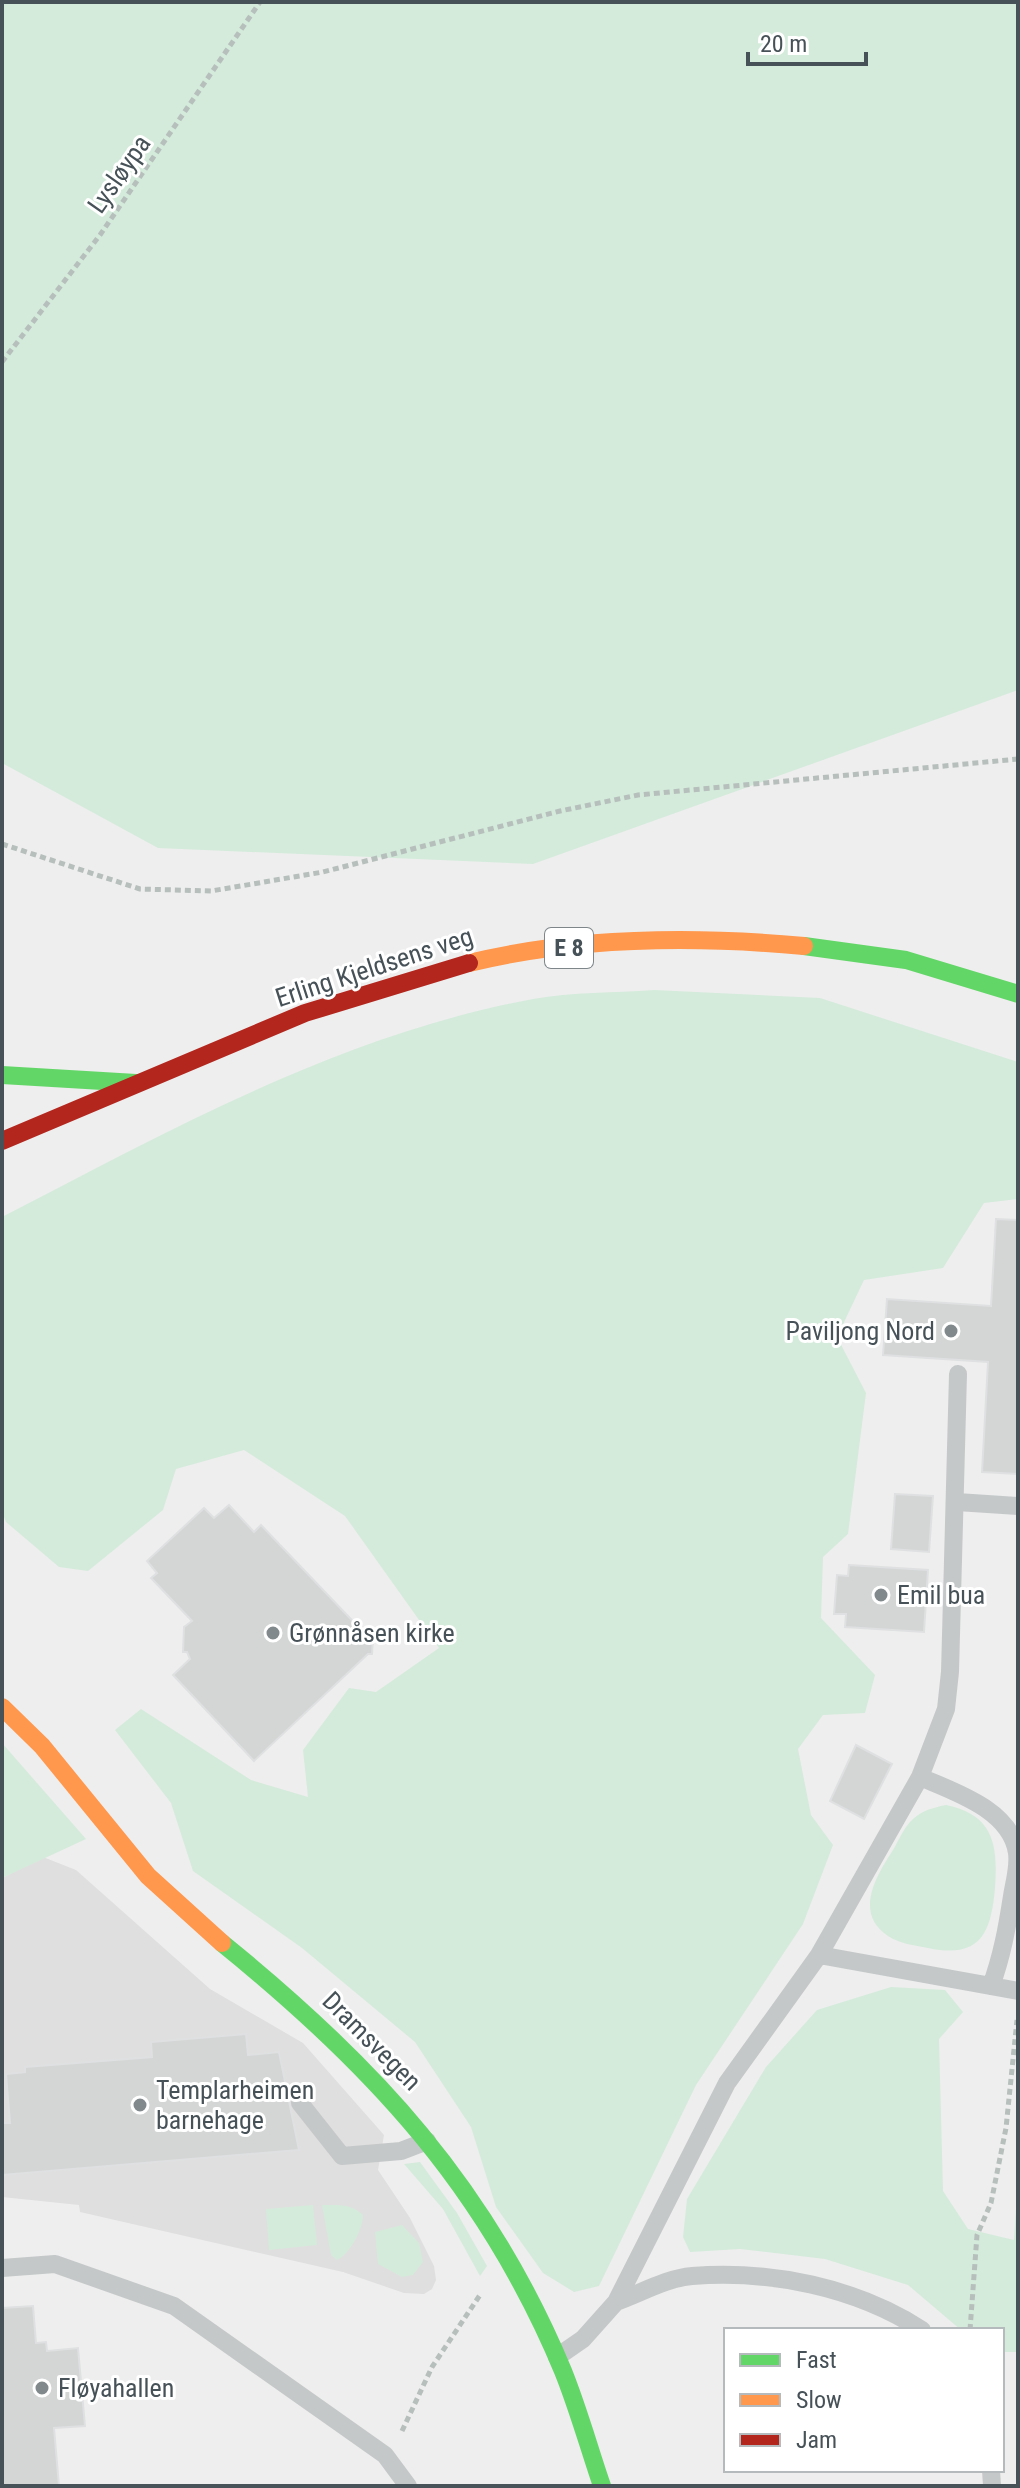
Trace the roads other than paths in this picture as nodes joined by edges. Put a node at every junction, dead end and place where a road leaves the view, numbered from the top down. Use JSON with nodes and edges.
{"nodes":[{"id":1,"x":1018,"y":994,"type":"edge"},
{"id":2,"x":2,"y":1075,"type":"edge"},
{"id":3,"x":136,"y":1083,"type":"junction"},
{"id":4,"x":2,"y":1141,"type":"edge"},
{"id":5,"x":958,"y":1374,"type":"dead end"},
{"id":6,"x":957,"y":1502,"type":"junction"},
{"id":7,"x":1018,"y":1506,"type":"edge"},
{"id":8,"x":2,"y":1707,"type":"edge"},
{"id":9,"x":920,"y":1777,"type":"junction"},
{"id":10,"x":819,"y":1955,"type":"junction"},
{"id":11,"x":991,"y":1986,"type":"junction"},
{"id":12,"x":1018,"y":1991,"type":"edge"},
{"id":13,"x":300,"y":2103,"type":"dead end"},
{"id":14,"x":429,"y":2140,"type":"junction"},
{"id":15,"x":2,"y":2268,"type":"edge"},
{"id":16,"x":616,"y":2302,"type":"junction"},
{"id":17,"x":918,"y":2328,"type":"edge"},
{"id":18,"x":557,"y":2357,"type":"junction"},
{"id":19,"x":408,"y":2486,"type":"edge"},
{"id":20,"x":602,"y":2486,"type":"edge"}],
"edges":[{"from":1,"to":3,"type":"main road","name":"Erling Kjeldsens veg","number":"E 8"},
{"from":2,"to":3,"type":"main road"},
{"from":3,"to":4,"type":"main road","name":"Erling Kjeldsens veg","number":"E 8"},
{"from":5,"to":6,"type":"lane"},
{"from":6,"to":7,"type":"lane"},
{"from":6,"to":9,"type":"lane"},
{"from":8,"to":14,"type":"main road","name":"Dramsvegen"},
{"from":9,"to":10,"type":"lane"},
{"from":9,"to":11,"type":"lane"},
{"from":10,"to":11,"type":"lane"},
{"from":10,"to":16,"type":"lane"},
{"from":11,"to":12,"type":"lane"},
{"from":13,"to":14,"type":"lane"},
{"from":14,"to":18,"type":"main road","name":"Dramsvegen"},
{"from":15,"to":19,"type":"lane"},
{"from":16,"to":17,"type":"lane"},
{"from":16,"to":18,"type":"lane"},
{"from":18,"to":20,"type":"main road","name":"Dramsvegen"}]}
